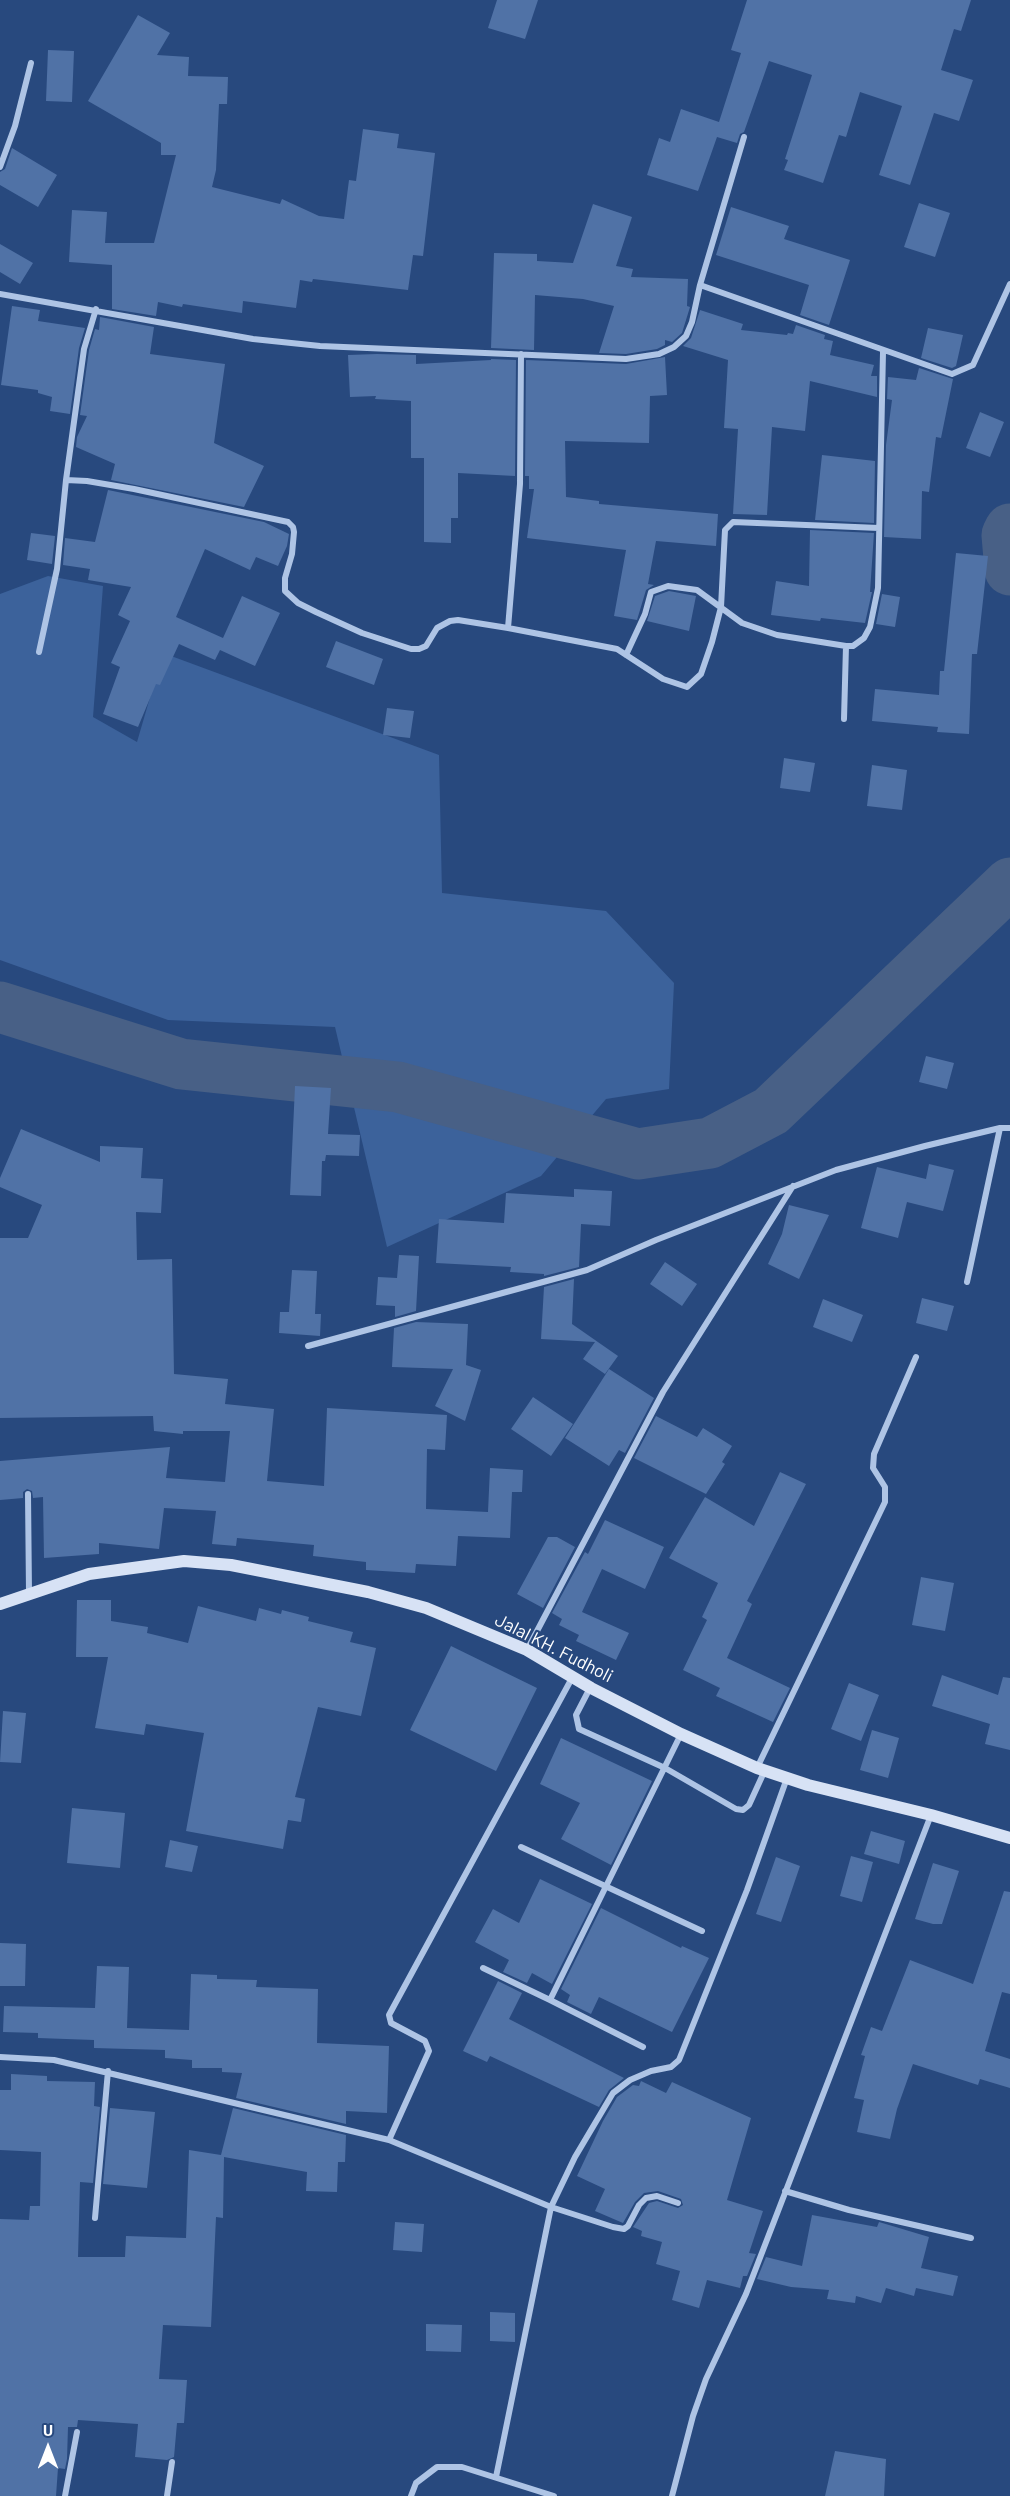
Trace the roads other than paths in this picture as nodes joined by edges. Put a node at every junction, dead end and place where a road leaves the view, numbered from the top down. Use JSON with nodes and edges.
{"nodes":[{"id":1,"x":31,"y":63,"type":"dead end"},
{"id":2,"x":744,"y":136,"type":"dead end"},
{"id":3,"x":0,"y":167,"type":"edge"},
{"id":4,"x":1010,"y":284,"type":"edge"},
{"id":5,"x":700,"y":285,"type":"junction"},
{"id":6,"x":0,"y":294,"type":"edge"},
{"id":7,"x":96,"y":309,"type":"junction"},
{"id":8,"x":884,"y":352,"type":"junction"},
{"id":9,"x":521,"y":354,"type":"junction"},
{"id":10,"x":66,"y":480,"type":"junction"},
{"id":11,"x":879,"y":528,"type":"junction"},
{"id":12,"x":721,"y":608,"type":"junction"},
{"id":13,"x":508,"y":628,"type":"junction"},
{"id":14,"x":846,"y":646,"type":"junction"},
{"id":15,"x":39,"y":652,"type":"dead end"},
{"id":16,"x":626,"y":655,"type":"junction"},
{"id":17,"x":844,"y":719,"type":"dead end"},
{"id":18,"x":1000,"y":1128,"type":"junction"},
{"id":19,"x":1010,"y":1128,"type":"edge"},
{"id":20,"x":793,"y":1186,"type":"junction"},
{"id":21,"x":967,"y":1282,"type":"dead end"},
{"id":22,"x":308,"y":1346,"type":"dead end"},
{"id":23,"x":915,"y":1356,"type":"dead end"},
{"id":24,"x":28,"y":1494,"type":"dead end"},
{"id":25,"x":29,"y":1593,"type":"junction"},
{"id":26,"x":0,"y":1604,"type":"edge"},
{"id":27,"x":526,"y":1650,"type":"junction"},
{"id":28,"x":572,"y":1678,"type":"junction"},
{"id":29,"x":591,"y":1688,"type":"junction"},
{"id":30,"x":681,"y":1734,"type":"junction"},
{"id":31,"x":664,"y":1768,"type":"junction"},
{"id":32,"x":761,"y":1769,"type":"junction"},
{"id":33,"x":787,"y":1778,"type":"junction"},
{"id":34,"x":931,"y":1815,"type":"junction"},
{"id":35,"x":1010,"y":1838,"type":"edge"},
{"id":36,"x":521,"y":1847,"type":"dead end"},
{"id":37,"x":606,"y":1885,"type":"junction"},
{"id":38,"x":702,"y":1930,"type":"dead end"},
{"id":39,"x":483,"y":1968,"type":"dead end"},
{"id":40,"x":550,"y":2000,"type":"junction"},
{"id":41,"x":643,"y":2047,"type":"dead end"},
{"id":42,"x":0,"y":2057,"type":"edge"},
{"id":43,"x":108,"y":2071,"type":"junction"},
{"id":44,"x":388,"y":2140,"type":"junction"},
{"id":45,"x":785,"y":2191,"type":"junction"},
{"id":46,"x":678,"y":2203,"type":"dead end"},
{"id":47,"x":551,"y":2207,"type":"junction"},
{"id":48,"x":95,"y":2217,"type":"dead end"},
{"id":49,"x":971,"y":2238,"type":"dead end"},
{"id":50,"x":77,"y":2432,"type":"dead end"},
{"id":51,"x":172,"y":2462,"type":"dead end"},
{"id":52,"x":496,"y":2477,"type":"junction"},
{"id":53,"x":65,"y":2496,"type":"edge"},
{"id":54,"x":168,"y":2496,"type":"edge"},
{"id":55,"x":411,"y":2496,"type":"edge"},
{"id":56,"x":554,"y":2496,"type":"edge"},
{"id":57,"x":672,"y":2496,"type":"edge"}],
"edges":[{"from":1,"to":3,"type":"street"},
{"from":2,"to":5,"type":"street"},
{"from":4,"to":8,"type":"street"},
{"from":5,"to":8,"type":"street"},
{"from":5,"to":9,"type":"street"},
{"from":6,"to":7,"type":"street"},
{"from":7,"to":9,"type":"street"},
{"from":7,"to":10,"type":"street"},
{"from":8,"to":11,"type":"street"},
{"from":9,"to":13,"type":"street"},
{"from":10,"to":13,"type":"street"},
{"from":10,"to":15,"type":"street"},
{"from":11,"to":12,"type":"street"},
{"from":11,"to":14,"type":"street"},
{"from":12,"to":14,"type":"street"},
{"from":12,"to":16,"type":"street"},
{"from":12,"to":16,"type":"street"},
{"from":13,"to":16,"type":"street"},
{"from":14,"to":17,"type":"street"},
{"from":18,"to":19,"type":"street"},
{"from":18,"to":20,"type":"street"},
{"from":18,"to":21,"type":"street"},
{"from":20,"to":22,"type":"street"},
{"from":20,"to":27,"type":"street"},
{"from":23,"to":32,"type":"street"},
{"from":24,"to":25,"type":"street"},
{"from":25,"to":26,"type":"main road","name":"Jalal KH. Fudholi"},
{"from":25,"to":27,"type":"main road","name":"Jalal KH. Fudholi"},
{"from":27,"to":28,"type":"main road","name":"Jalal KH. Fudholi"},
{"from":28,"to":29,"type":"main road","name":"Jalal KH. Fudholi"},
{"from":28,"to":44,"type":"street"},
{"from":29,"to":30,"type":"main road","name":"Jalal KH. Fudholi"},
{"from":29,"to":31,"type":"street"},
{"from":30,"to":31,"type":"street"},
{"from":30,"to":32,"type":"main road","name":"Jalal KH. Fudholi"},
{"from":31,"to":32,"type":"street"},
{"from":31,"to":37,"type":"street"},
{"from":32,"to":33,"type":"main road","name":"Jalal KH. Fudholi"},
{"from":33,"to":34,"type":"main road","name":"Jalal KH. Fudholi"},
{"from":33,"to":47,"type":"street"},
{"from":34,"to":35,"type":"main road","name":"Jalal KH. Fudholi"},
{"from":34,"to":45,"type":"street"},
{"from":36,"to":37,"type":"street"},
{"from":37,"to":38,"type":"street"},
{"from":37,"to":40,"type":"street"},
{"from":39,"to":40,"type":"street"},
{"from":40,"to":41,"type":"street"},
{"from":42,"to":43,"type":"street"},
{"from":43,"to":44,"type":"street"},
{"from":43,"to":48,"type":"street"},
{"from":44,"to":47,"type":"street"},
{"from":45,"to":49,"type":"street"},
{"from":45,"to":57,"type":"street"},
{"from":46,"to":47,"type":"street"},
{"from":47,"to":52,"type":"street"},
{"from":50,"to":53,"type":"street"},
{"from":51,"to":54,"type":"street"},
{"from":52,"to":55,"type":"street"},
{"from":52,"to":56,"type":"street"}]}
